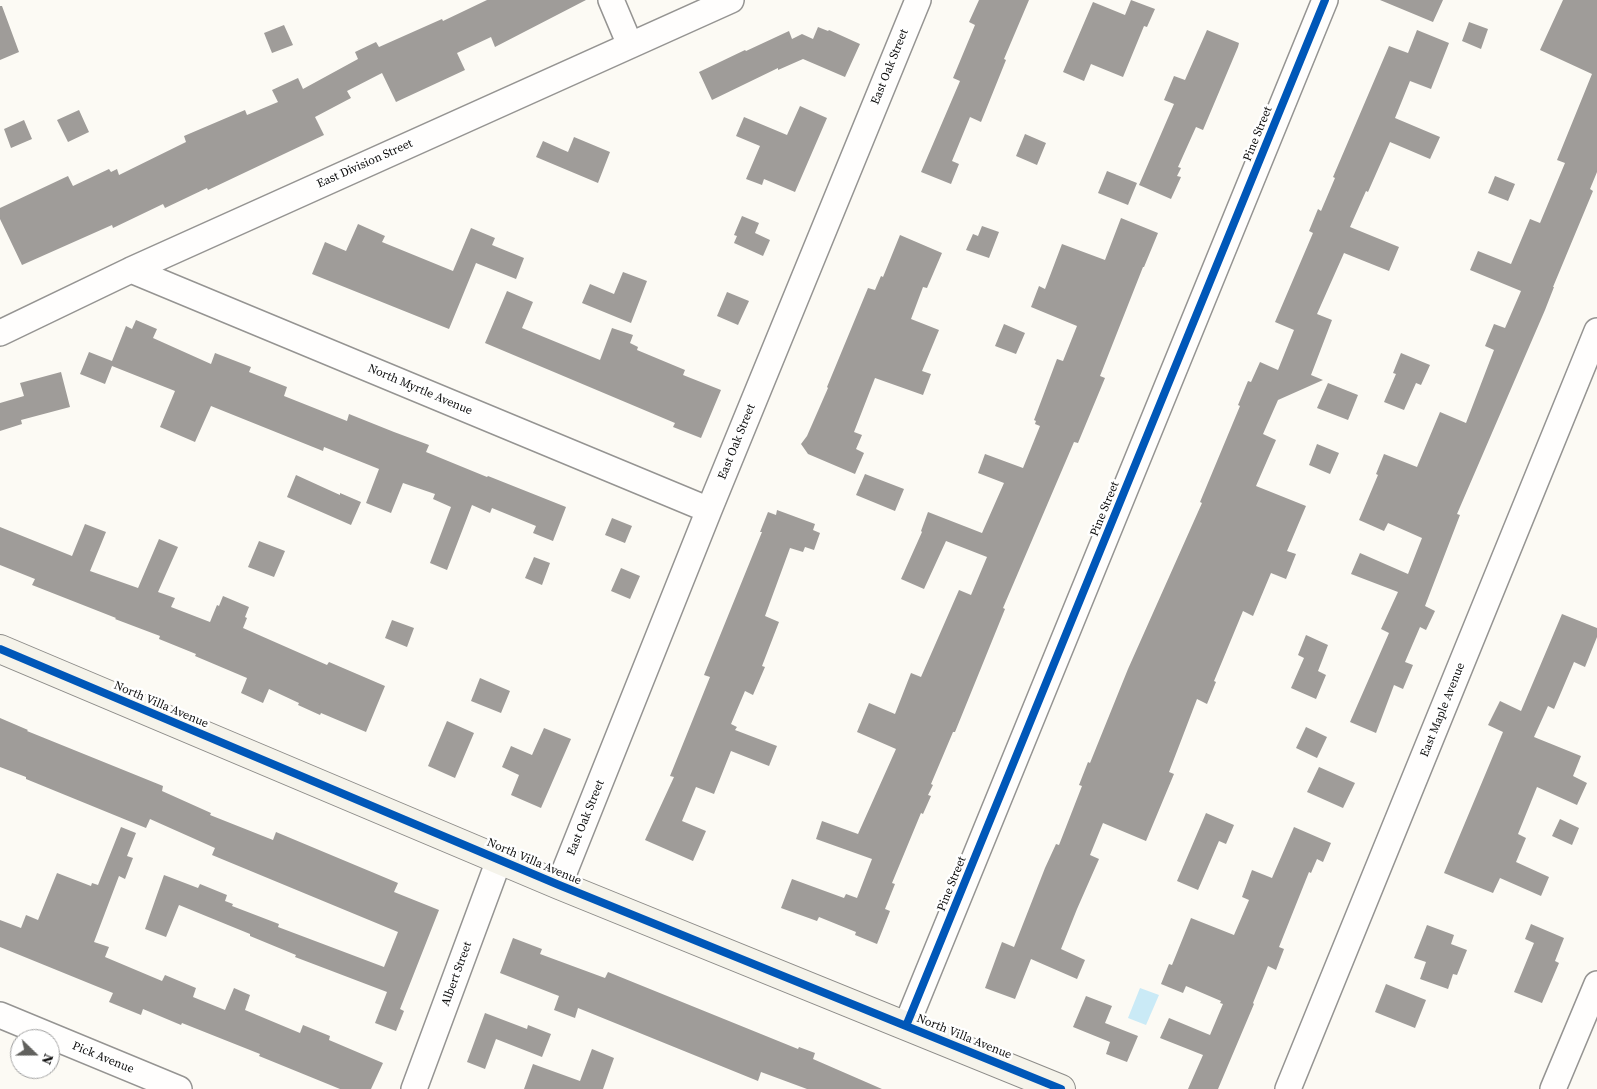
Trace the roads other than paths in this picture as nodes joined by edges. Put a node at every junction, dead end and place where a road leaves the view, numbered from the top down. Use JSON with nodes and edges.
{"nodes":[{"id":1,"x":611,"y":0,"type":"edge"},
{"id":2,"x":731,"y":0,"type":"edge"},
{"id":3,"x":918,"y":0,"type":"edge"},
{"id":4,"x":1325,"y":0,"type":"edge"},
{"id":5,"x":630,"y":45,"type":"junction"},
{"id":6,"x":131,"y":270,"type":"junction"},
{"id":7,"x":1597,"y":331,"type":"edge"},
{"id":8,"x":0,"y":333,"type":"edge"},
{"id":9,"x":709,"y":510,"type":"junction"},
{"id":10,"x":0,"y":649,"type":"edge"},
{"id":11,"x":499,"y":860,"type":"junction"},
{"id":12,"x":559,"y":885,"type":"junction"},
{"id":13,"x":1597,"y":984,"type":"edge"},
{"id":14,"x":0,"y":1015,"type":"edge"},
{"id":15,"x":906,"y":1026,"type":"junction"},
{"id":16,"x":179,"y":1089,"type":"edge"},
{"id":17,"x":414,"y":1089,"type":"edge"},
{"id":18,"x":1061,"y":1089,"type":"edge"},
{"id":19,"x":1288,"y":1089,"type":"edge"},
{"id":20,"x":1553,"y":1089,"type":"edge"}],
"edges":[{"from":1,"to":5,"type":"street"},
{"from":2,"to":5,"type":"street","name":"East Division Street"},
{"from":3,"to":9,"type":"street","name":"East Oak Street"},
{"from":4,"to":15,"type":"street","name":"Pine Street"},
{"from":5,"to":6,"type":"street","name":"East Division Street"},
{"from":6,"to":8,"type":"street","name":"East Division Street"},
{"from":6,"to":9,"type":"street","name":"North Myrtle Avenue"},
{"from":7,"to":19,"type":"street","name":"East Maple Avenue"},
{"from":9,"to":12,"type":"street","name":"East Oak Street"},
{"from":10,"to":11,"type":"street","name":"North Villa Avenue"},
{"from":11,"to":12,"type":"street","name":"North Villa Avenue"},
{"from":11,"to":17,"type":"street","name":"Albert Street"},
{"from":12,"to":15,"type":"street","name":"North Villa Avenue"},
{"from":13,"to":20,"type":"street"},
{"from":14,"to":16,"type":"street","name":"Pick Avenue"},
{"from":15,"to":18,"type":"street","name":"North Villa Avenue"}]}
